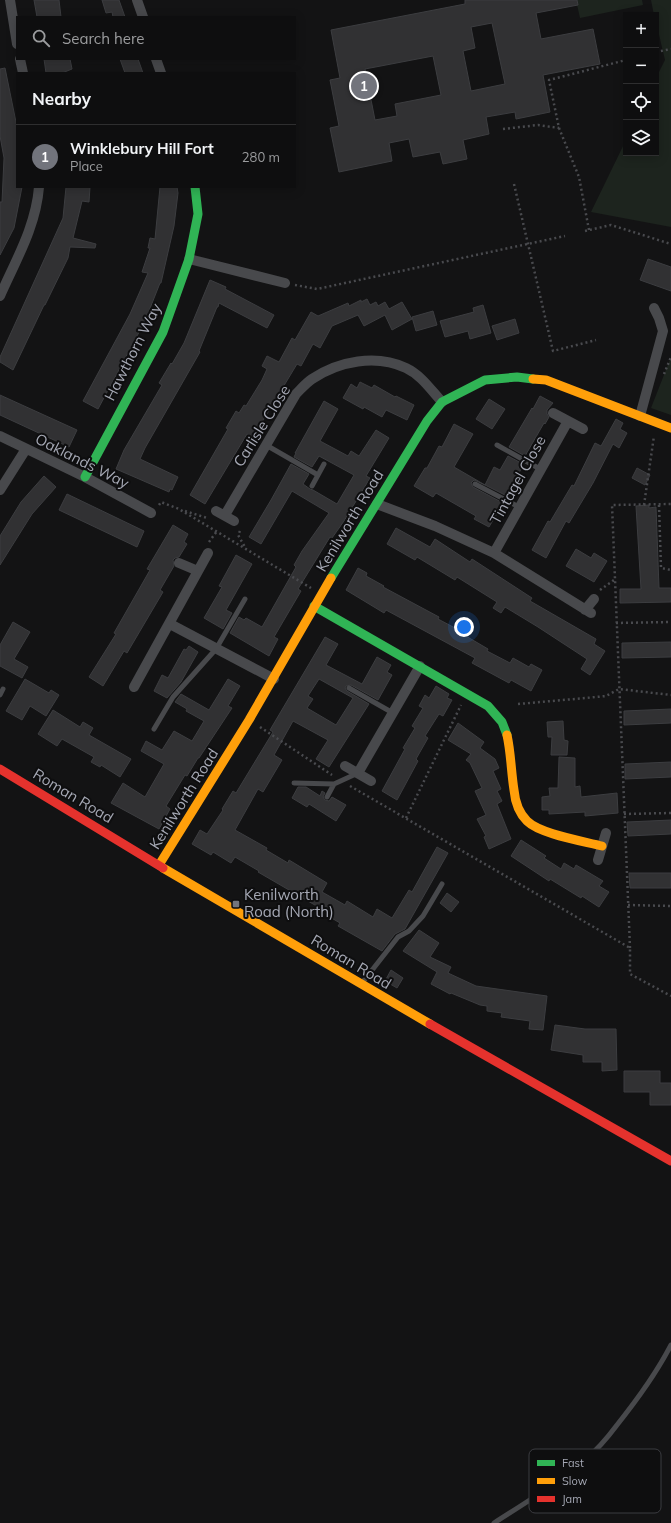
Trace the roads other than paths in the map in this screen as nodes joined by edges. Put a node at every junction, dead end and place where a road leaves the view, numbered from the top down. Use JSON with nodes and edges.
{"nodes":[{"id":1,"x":10,"y":0,"type":"edge"},
{"id":2,"x":138,"y":0,"type":"edge"},
{"id":3,"x":143,"y":16,"type":"edge"},
{"id":4,"x":16,"y":38,"type":"edge"},
{"id":5,"x":20,"y":60,"type":"edge"},
{"id":6,"x":156,"y":60,"type":"edge"},
{"id":7,"x":23,"y":72,"type":"edge"},
{"id":8,"x":161,"y":72,"type":"edge"},
{"id":9,"x":39,"y":188,"type":"edge"},
{"id":10,"x":195,"y":188,"type":"edge"},
{"id":11,"x":189,"y":259,"type":"junction"},
{"id":12,"x":285,"y":283,"type":"road end"},
{"id":13,"x":0,"y":296,"type":"edge"},
{"id":14,"x":654,"y":308,"type":"dead end"},
{"id":15,"x":442,"y":402,"type":"junction"},
{"id":16,"x":553,"y":413,"type":"dead end"},
{"id":17,"x":640,"y":416,"type":"junction"},
{"id":18,"x":568,"y":421,"type":"junction"},
{"id":19,"x":671,"y":428,"type":"edge"},
{"id":20,"x":583,"y":429,"type":"dead end"},
{"id":21,"x":0,"y":436,"type":"edge"},
{"id":22,"x":266,"y":445,"type":"junction"},
{"id":23,"x":497,"y":445,"type":"dead end"},
{"id":24,"x":26,"y":449,"type":"junction"},
{"id":25,"x":324,"y":464,"type":"dead end"},
{"id":26,"x":540,"y":469,"type":"junction"},
{"id":27,"x":318,"y":475,"type":"junction"},
{"id":28,"x":85,"y":477,"type":"junction"},
{"id":29,"x":475,"y":484,"type":"dead end"},
{"id":30,"x":312,"y":486,"type":"dead end"},
{"id":31,"x":0,"y":490,"type":"edge"},
{"id":32,"x":377,"y":504,"type":"junction"},
{"id":33,"x":519,"y":507,"type":"junction"},
{"id":34,"x":151,"y":513,"type":"dead end"},
{"id":35,"x":234,"y":521,"type":"road end"},
{"id":36,"x":208,"y":553,"type":"dead end"},
{"id":37,"x":494,"y":553,"type":"junction"},
{"id":38,"x":179,"y":563,"type":"dead end"},
{"id":39,"x":198,"y":571,"type":"junction"},
{"id":40,"x":245,"y":599,"type":"dead end"},
{"id":41,"x":594,"y":599,"type":"road end"},
{"id":42,"x":314,"y":606,"type":"junction"},
{"id":43,"x":170,"y":624,"type":"junction"},
{"id":44,"x":216,"y":649,"type":"junction"},
{"id":45,"x":420,"y":666,"type":"junction"},
{"id":46,"x":274,"y":679,"type":"junction"},
{"id":47,"x":134,"y":687,"type":"dead end"},
{"id":48,"x":349,"y":688,"type":"dead end"},
{"id":49,"x":3,"y":689,"type":"dead end"},
{"id":50,"x":0,"y":695,"type":"edge"},
{"id":51,"x":393,"y":713,"type":"junction"},
{"id":52,"x":154,"y":729,"type":"dead end"},
{"id":53,"x":345,"y":766,"type":"dead end"},
{"id":54,"x":0,"y":769,"type":"edge"},
{"id":55,"x":358,"y":773,"type":"junction"},
{"id":56,"x":371,"y":781,"type":"dead end"},
{"id":57,"x":294,"y":783,"type":"dead end"},
{"id":58,"x":334,"y":784,"type":"junction"},
{"id":59,"x":327,"y":797,"type":"dead end"},
{"id":60,"x":606,"y":833,"type":"dead end"},
{"id":61,"x":602,"y":846,"type":"junction"},
{"id":62,"x":598,"y":860,"type":"dead end"},
{"id":63,"x":159,"y":865,"type":"junction"},
{"id":64,"x":442,"y":884,"type":"dead end"},
{"id":65,"x":361,"y":984,"type":"junction"},
{"id":66,"x":671,"y":1161,"type":"edge"},
{"id":67,"x":671,"y":1345,"type":"edge"},
{"id":68,"x":597,"y":1449,"type":"edge"},
{"id":69,"x":529,"y":1501,"type":"edge"},
{"id":70,"x":494,"y":1523,"type":"edge"}],
"edges":[{"from":1,"to":4,"type":"street"},
{"from":2,"to":3,"type":"street"},
{"from":5,"to":7,"type":"street"},
{"from":6,"to":8,"type":"street"},
{"from":9,"to":13,"type":"street"},
{"from":10,"to":11,"type":"street","name":"Hawthorn Way"},
{"from":11,"to":12,"type":"street"},
{"from":11,"to":28,"type":"street","name":"Hawthorn Way"},
{"from":14,"to":17,"type":"street"},
{"from":15,"to":17,"type":"street","name":"Kenilworth Road"},
{"from":15,"to":22,"type":"street","name":"Carlisle Close"},
{"from":15,"to":32,"type":"street","name":"Kenilworth Road"},
{"from":16,"to":18,"type":"street"},
{"from":17,"to":19,"type":"street","name":"Kenilworth Road"},
{"from":18,"to":20,"type":"street"},
{"from":18,"to":26,"type":"street","name":"Tintagel Close"},
{"from":21,"to":24,"type":"street","name":"Oaklands Way"},
{"from":22,"to":27,"type":"lane"},
{"from":22,"to":35,"type":"street","name":"Carlisle Close"},
{"from":23,"to":26,"type":"lane"},
{"from":24,"to":28,"type":"street","name":"Oaklands Way"},
{"from":24,"to":31,"type":"street"},
{"from":25,"to":27,"type":"lane"},
{"from":26,"to":33,"type":"street","name":"Tintagel Close"},
{"from":27,"to":30,"type":"lane"},
{"from":28,"to":34,"type":"street","name":"Oaklands Way"},
{"from":29,"to":33,"type":"lane"},
{"from":32,"to":37,"type":"street"},
{"from":32,"to":42,"type":"street","name":"Kenilworth Road"},
{"from":33,"to":37,"type":"street","name":"Tintagel Close"},
{"from":36,"to":39,"type":"street"},
{"from":37,"to":41,"type":"street"},
{"from":38,"to":39,"type":"street"},
{"from":39,"to":43,"type":"street"},
{"from":40,"to":44,"type":"lane"},
{"from":42,"to":45,"type":"street"},
{"from":42,"to":46,"type":"street","name":"Kenilworth Road"},
{"from":43,"to":44,"type":"street"},
{"from":43,"to":47,"type":"street"},
{"from":44,"to":46,"type":"street"},
{"from":44,"to":52,"type":"lane"},
{"from":45,"to":51,"type":"street"},
{"from":45,"to":61,"type":"street"},
{"from":46,"to":63,"type":"street","name":"Kenilworth Road"},
{"from":48,"to":51,"type":"lane"},
{"from":49,"to":50,"type":"lane"},
{"from":51,"to":55,"type":"street"},
{"from":53,"to":55,"type":"street"},
{"from":54,"to":63,"type":"street","name":"Roman Road"},
{"from":55,"to":56,"type":"street"},
{"from":55,"to":58,"type":"lane"},
{"from":57,"to":58,"type":"lane"},
{"from":58,"to":59,"type":"lane"},
{"from":60,"to":61,"type":"street"},
{"from":61,"to":62,"type":"street"},
{"from":63,"to":65,"type":"street","name":"Roman Road"},
{"from":64,"to":65,"type":"lane"},
{"from":65,"to":66,"type":"street","name":"Roman Road"},
{"from":67,"to":68,"type":"lane"},
{"from":69,"to":70,"type":"lane"}]}
